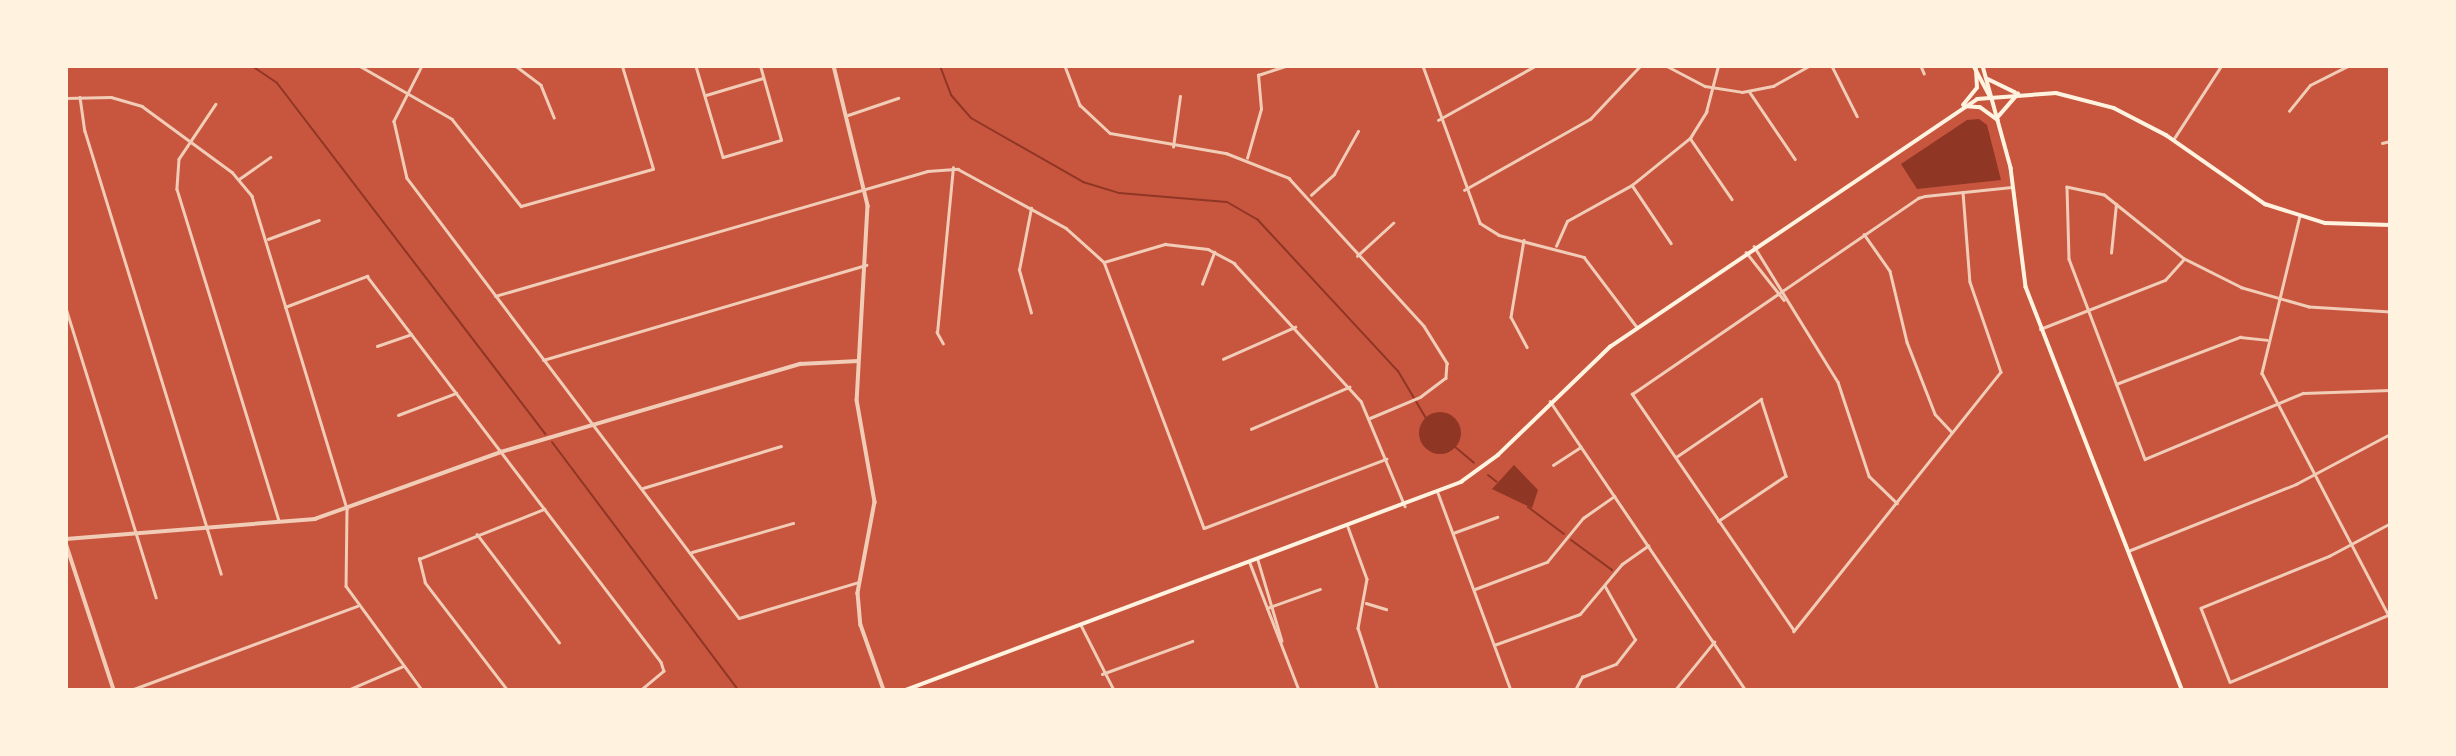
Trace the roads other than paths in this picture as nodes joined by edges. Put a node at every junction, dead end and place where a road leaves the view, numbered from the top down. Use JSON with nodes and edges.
{"nodes":[{"id":1,"x":360,"y":66,"type":"edge"},
{"id":2,"x":422,"y":66,"type":"edge"},
{"id":3,"x":516,"y":66,"type":"edge"},
{"id":4,"x":622,"y":66,"type":"edge"},
{"id":5,"x":696,"y":66,"type":"edge"},
{"id":6,"x":760,"y":66,"type":"edge"},
{"id":7,"x":834,"y":66,"type":"edge"},
{"id":8,"x":996,"y":66,"type":"edge"},
{"id":9,"x":1065,"y":66,"type":"edge"},
{"id":10,"x":1286,"y":66,"type":"edge"},
{"id":11,"x":1423,"y":66,"type":"edge"},
{"id":12,"x":1535,"y":66,"type":"edge"},
{"id":13,"x":1640,"y":66,"type":"edge"},
{"id":14,"x":1667,"y":66,"type":"edge"},
{"id":15,"x":1718,"y":66,"type":"edge"},
{"id":16,"x":1809,"y":66,"type":"edge"},
{"id":17,"x":1832,"y":66,"type":"edge"},
{"id":18,"x":1921,"y":66,"type":"edge"},
{"id":19,"x":1983,"y":66,"type":"edge"},
{"id":20,"x":2221,"y":66,"type":"edge"},
{"id":21,"x":2348,"y":66,"type":"edge"},
{"id":22,"x":986,"y":68,"type":"edge"},
{"id":23,"x":1975,"y":68,"type":"edge"},
{"id":24,"x":1924,"y":73,"type":"dead end"},
{"id":25,"x":1987,"y":77,"type":"junction"},
{"id":26,"x":763,"y":78,"type":"junction"},
{"id":27,"x":1713,"y":89,"type":"junction"},
{"id":28,"x":404,"y":91,"type":"junction"},
{"id":29,"x":1749,"y":91,"type":"junction"},
{"id":30,"x":2020,"y":93,"type":"junction"},
{"id":31,"x":705,"y":95,"type":"junction"},
{"id":32,"x":1180,"y":96,"type":"dead end"},
{"id":33,"x":1990,"y":96,"type":"junction"},
{"id":34,"x":80,"y":97,"type":"junction"},
{"id":35,"x":66,"y":98,"type":"edge"},
{"id":36,"x":898,"y":98,"type":"dead end"},
{"id":37,"x":216,"y":104,"type":"dead end"},
{"id":38,"x":1961,"y":107,"type":"junction"},
{"id":39,"x":2289,"y":111,"type":"dead end"},
{"id":40,"x":848,"y":115,"type":"junction"},
{"id":41,"x":1857,"y":116,"type":"dead end"},
{"id":42,"x":554,"y":117,"type":"dead end"},
{"id":43,"x":1998,"y":119,"type":"junction"},
{"id":44,"x":1438,"y":120,"type":"junction"},
{"id":45,"x":1358,"y":131,"type":"dead end"},
{"id":46,"x":1690,"y":138,"type":"junction"},
{"id":47,"x":190,"y":140,"type":"junction"},
{"id":48,"x":2173,"y":140,"type":"junction"},
{"id":49,"x":2389,"y":141,"type":"edge"},
{"id":50,"x":2382,"y":143,"type":"dead end"},
{"id":51,"x":1173,"y":147,"type":"junction"},
{"id":52,"x":270,"y":157,"type":"dead end"},
{"id":53,"x":1247,"y":158,"type":"junction"},
{"id":54,"x":1795,"y":159,"type":"dead end"},
{"id":55,"x":953,"y":168,"type":"junction"},
{"id":56,"x":239,"y":179,"type":"junction"},
{"id":57,"x":1632,"y":185,"type":"junction"},
{"id":58,"x":2014,"y":187,"type":"junction"},
{"id":59,"x":866,"y":188,"type":"junction"},
{"id":60,"x":1464,"y":191,"type":"junction"},
{"id":61,"x":1963,"y":192,"type":"junction"},
{"id":62,"x":1310,"y":196,"type":"junction"},
{"id":63,"x":1732,"y":199,"type":"dead end"},
{"id":64,"x":2116,"y":204,"type":"junction"},
{"id":65,"x":1031,"y":208,"type":"junction"},
{"id":66,"x":2300,"y":216,"type":"junction"},
{"id":67,"x":319,"y":220,"type":"dead end"},
{"id":68,"x":1393,"y":223,"type":"dead end"},
{"id":69,"x":2389,"y":225,"type":"edge"},
{"id":70,"x":1864,"y":234,"type":"junction"},
{"id":71,"x":268,"y":239,"type":"junction"},
{"id":72,"x":1524,"y":240,"type":"junction"},
{"id":73,"x":1671,"y":243,"type":"dead end"},
{"id":74,"x":1556,"y":246,"type":"junction"},
{"id":75,"x":1754,"y":246,"type":"junction"},
{"id":76,"x":1214,"y":252,"type":"junction"},
{"id":77,"x":1746,"y":252,"type":"junction"},
{"id":78,"x":2111,"y":253,"type":"dead end"},
{"id":79,"x":1357,"y":256,"type":"junction"},
{"id":80,"x":2184,"y":259,"type":"junction"},
{"id":81,"x":1104,"y":262,"type":"junction"},
{"id":82,"x":866,"y":265,"type":"junction"},
{"id":83,"x":1202,"y":284,"type":"dead end"},
{"id":84,"x":1783,"y":290,"type":"junction"},
{"id":85,"x":1775,"y":295,"type":"junction"},
{"id":86,"x":495,"y":296,"type":"junction"},
{"id":87,"x":1784,"y":300,"type":"junction"},
{"id":88,"x":2277,"y":300,"type":"junction"},
{"id":89,"x":285,"y":307,"type":"junction"},
{"id":90,"x":66,"y":308,"type":"edge"},
{"id":91,"x":2087,"y":311,"type":"junction"},
{"id":92,"x":2389,"y":312,"type":"edge"},
{"id":93,"x":1031,"y":313,"type":"dead end"},
{"id":94,"x":1295,"y":327,"type":"junction"},
{"id":95,"x":1637,"y":327,"type":"junction"},
{"id":96,"x":2040,"y":329,"type":"junction"},
{"id":97,"x":411,"y":334,"type":"junction"},
{"id":98,"x":2267,"y":340,"type":"junction"},
{"id":99,"x":943,"y":344,"type":"dead end"},
{"id":100,"x":377,"y":346,"type":"dead end"},
{"id":101,"x":1527,"y":347,"type":"dead end"},
{"id":102,"x":1223,"y":359,"type":"dead end"},
{"id":103,"x":543,"y":360,"type":"junction"},
{"id":104,"x":858,"y":361,"type":"junction"},
{"id":105,"x":2116,"y":384,"type":"junction"},
{"id":106,"x":1349,"y":387,"type":"junction"},
{"id":107,"x":2389,"y":390,"type":"edge"},
{"id":108,"x":456,"y":393,"type":"junction"},
{"id":109,"x":1550,"y":401,"type":"junction"},
{"id":110,"x":2276,"y":404,"type":"junction"},
{"id":111,"x":398,"y":415,"type":"dead end"},
{"id":112,"x":1369,"y":419,"type":"junction"},
{"id":113,"x":594,"y":425,"type":"junction"},
{"id":114,"x":1251,"y":429,"type":"dead end"},
{"id":115,"x":1953,"y":433,"type":"junction"},
{"id":116,"x":2389,"y":434,"type":"edge"},
{"id":117,"x":781,"y":446,"type":"dead end"},
{"id":118,"x":1581,"y":447,"type":"junction"},
{"id":119,"x":500,"y":452,"type":"junction"},
{"id":120,"x":1676,"y":457,"type":"junction"},
{"id":121,"x":1386,"y":459,"type":"junction"},
{"id":122,"x":1553,"y":465,"type":"dead end"},
{"id":123,"x":2315,"y":475,"type":"junction"},
{"id":124,"x":643,"y":488,"type":"junction"},
{"id":125,"x":1438,"y":493,"type":"junction"},
{"id":126,"x":1614,"y":496,"type":"junction"},
{"id":127,"x":1897,"y":503,"type":"junction"},
{"id":128,"x":1405,"y":506,"type":"junction"},
{"id":129,"x":347,"y":509,"type":"junction"},
{"id":130,"x":544,"y":509,"type":"junction"},
{"id":131,"x":1497,"y":517,"type":"dead end"},
{"id":132,"x":1719,"y":521,"type":"junction"},
{"id":133,"x":279,"y":523,"type":"junction"},
{"id":134,"x":793,"y":523,"type":"dead end"},
{"id":135,"x":2389,"y":524,"type":"edge"},
{"id":136,"x":1348,"y":527,"type":"junction"},
{"id":137,"x":207,"y":528,"type":"junction"},
{"id":138,"x":1453,"y":533,"type":"junction"},
{"id":139,"x":136,"y":534,"type":"junction"},
{"id":140,"x":477,"y":534,"type":"junction"},
{"id":141,"x":66,"y":541,"type":"edge"},
{"id":142,"x":2352,"y":544,"type":"junction"},
{"id":143,"x":1648,"y":546,"type":"junction"},
{"id":144,"x":691,"y":552,"type":"junction"},
{"id":145,"x":2127,"y":552,"type":"junction"},
{"id":146,"x":1258,"y":560,"type":"junction"},
{"id":147,"x":1250,"y":563,"type":"junction"},
{"id":148,"x":221,"y":574,"type":"dead end"},
{"id":149,"x":859,"y":582,"type":"junction"},
{"id":150,"x":1605,"y":587,"type":"junction"},
{"id":151,"x":1320,"y":589,"type":"dead end"},
{"id":152,"x":1474,"y":589,"type":"junction"},
{"id":153,"x":156,"y":597,"type":"dead end"},
{"id":154,"x":1366,"y":603,"type":"junction"},
{"id":155,"x":1275,"y":605,"type":"junction"},
{"id":156,"x":357,"y":606,"type":"junction"},
{"id":157,"x":1266,"y":608,"type":"junction"},
{"id":158,"x":1386,"y":610,"type":"dead end"},
{"id":159,"x":2389,"y":614,"type":"edge"},
{"id":160,"x":1081,"y":625,"type":"junction"},
{"id":161,"x":1192,"y":641,"type":"dead end"},
{"id":162,"x":559,"y":642,"type":"dead end"},
{"id":163,"x":1714,"y":642,"type":"junction"},
{"id":164,"x":1282,"y":645,"type":"junction"},
{"id":165,"x":1494,"y":645,"type":"junction"},
{"id":166,"x":403,"y":666,"type":"junction"},
{"id":167,"x":1102,"y":674,"type":"junction"},
{"id":168,"x":114,"y":690,"type":"edge"},
{"id":169,"x":131,"y":690,"type":"edge"},
{"id":170,"x":348,"y":690,"type":"edge"},
{"id":171,"x":422,"y":690,"type":"edge"},
{"id":172,"x":507,"y":690,"type":"edge"},
{"id":173,"x":641,"y":690,"type":"edge"},
{"id":174,"x":884,"y":690,"type":"edge"},
{"id":175,"x":906,"y":690,"type":"edge"},
{"id":176,"x":1114,"y":690,"type":"edge"},
{"id":177,"x":1299,"y":690,"type":"edge"},
{"id":178,"x":1378,"y":690,"type":"edge"},
{"id":179,"x":1511,"y":690,"type":"edge"},
{"id":180,"x":1575,"y":690,"type":"edge"},
{"id":181,"x":1675,"y":690,"type":"edge"},
{"id":182,"x":1746,"y":690,"type":"edge"},
{"id":183,"x":2182,"y":690,"type":"edge"}],
"edges":[{"from":1,"to":28,"type":"street"},
{"from":2,"to":28,"type":"street"},
{"from":3,"to":42,"type":"street"},
{"from":4,"to":28,"type":"street"},
{"from":5,"to":31,"type":"street"},
{"from":6,"to":26,"type":"street"},
{"from":7,"to":40,"type":"street"},
{"from":8,"to":22,"type":"street"},
{"from":9,"to":51,"type":"street"},
{"from":10,"to":53,"type":"street"},
{"from":11,"to":44,"type":"street"},
{"from":12,"to":44,"type":"street"},
{"from":13,"to":60,"type":"street"},
{"from":14,"to":27,"type":"street"},
{"from":15,"to":27,"type":"street"},
{"from":16,"to":29,"type":"street"},
{"from":17,"to":41,"type":"street"},
{"from":18,"to":24,"type":"street"},
{"from":19,"to":25,"type":"main road"},
{"from":20,"to":48,"type":"street"},
{"from":21,"to":39,"type":"street"},
{"from":23,"to":33,"type":"main road"},
{"from":23,"to":38,"type":"main road"},
{"from":25,"to":30,"type":"main road"},
{"from":25,"to":33,"type":"main road"},
{"from":26,"to":31,"type":"street"},
{"from":26,"to":31,"type":"street"},
{"from":27,"to":29,"type":"street"},
{"from":27,"to":46,"type":"street"},
{"from":28,"to":86,"type":"street"},
{"from":29,"to":54,"type":"street"},
{"from":30,"to":33,"type":"main road"},
{"from":30,"to":43,"type":"main road"},
{"from":30,"to":48,"type":"main road"},
{"from":32,"to":51,"type":"street"},
{"from":33,"to":38,"type":"main road"},
{"from":33,"to":43,"type":"main road"},
{"from":34,"to":35,"type":"street"},
{"from":34,"to":47,"type":"street"},
{"from":34,"to":137,"type":"street"},
{"from":36,"to":40,"type":"street"},
{"from":37,"to":47,"type":"street"},
{"from":38,"to":43,"type":"main road"},
{"from":38,"to":75,"type":"main road"},
{"from":40,"to":59,"type":"street"},
{"from":43,"to":58,"type":"main road"},
{"from":44,"to":60,"type":"street"},
{"from":45,"to":62,"type":"street"},
{"from":46,"to":57,"type":"street"},
{"from":46,"to":63,"type":"street"},
{"from":47,"to":56,"type":"street"},
{"from":47,"to":133,"type":"street"},
{"from":48,"to":66,"type":"main road"},
{"from":49,"to":50,"type":"street"},
{"from":51,"to":53,"type":"street"},
{"from":52,"to":56,"type":"street"},
{"from":53,"to":62,"type":"street"},
{"from":55,"to":59,"type":"street"},
{"from":55,"to":65,"type":"street"},
{"from":55,"to":99,"type":"street"},
{"from":56,"to":71,"type":"street"},
{"from":57,"to":73,"type":"street"},
{"from":57,"to":74,"type":"street"},
{"from":58,"to":61,"type":"street"},
{"from":58,"to":96,"type":"main road"},
{"from":59,"to":82,"type":"street"},
{"from":59,"to":86,"type":"street"},
{"from":60,"to":72,"type":"street"},
{"from":61,"to":70,"type":"street"},
{"from":61,"to":115,"type":"street"},
{"from":62,"to":79,"type":"street"},
{"from":64,"to":78,"type":"street"},
{"from":64,"to":80,"type":"street"},
{"from":64,"to":91,"type":"street"},
{"from":65,"to":81,"type":"street"},
{"from":65,"to":93,"type":"street"},
{"from":66,"to":69,"type":"main road"},
{"from":66,"to":88,"type":"street"},
{"from":67,"to":71,"type":"street"},
{"from":68,"to":79,"type":"street"},
{"from":70,"to":84,"type":"street"},
{"from":70,"to":115,"type":"street"},
{"from":71,"to":89,"type":"street"},
{"from":72,"to":74,"type":"street"},
{"from":72,"to":101,"type":"street"},
{"from":74,"to":95,"type":"street"},
{"from":75,"to":77,"type":"main road"},
{"from":75,"to":84,"type":"street"},
{"from":76,"to":81,"type":"street"},
{"from":76,"to":83,"type":"street"},
{"from":76,"to":94,"type":"street"},
{"from":77,"to":85,"type":"street"},
{"from":77,"to":95,"type":"main road"},
{"from":79,"to":112,"type":"street"},
{"from":80,"to":88,"type":"street"},
{"from":80,"to":91,"type":"street"},
{"from":81,"to":121,"type":"street"},
{"from":82,"to":103,"type":"street"},
{"from":82,"to":104,"type":"street"},
{"from":84,"to":85,"type":"street"},
{"from":84,"to":87,"type":"street"},
{"from":85,"to":87,"type":"street"},
{"from":85,"to":120,"type":"street"},
{"from":86,"to":103,"type":"street"},
{"from":87,"to":127,"type":"street"},
{"from":88,"to":92,"type":"street"},
{"from":88,"to":98,"type":"street"},
{"from":89,"to":97,"type":"street"},
{"from":89,"to":129,"type":"street"},
{"from":90,"to":139,"type":"street"},
{"from":91,"to":96,"type":"street"},
{"from":91,"to":105,"type":"street"},
{"from":94,"to":102,"type":"street"},
{"from":94,"to":106,"type":"street"},
{"from":95,"to":109,"type":"main road"},
{"from":96,"to":145,"type":"main road"},
{"from":97,"to":100,"type":"street"},
{"from":97,"to":108,"type":"street"},
{"from":98,"to":105,"type":"street"},
{"from":98,"to":110,"type":"street"},
{"from":103,"to":113,"type":"street"},
{"from":104,"to":113,"type":"street"},
{"from":104,"to":149,"type":"street"},
{"from":105,"to":110,"type":"street"},
{"from":106,"to":112,"type":"street"},
{"from":106,"to":114,"type":"street"},
{"from":107,"to":110,"type":"street"},
{"from":108,"to":111,"type":"street"},
{"from":108,"to":119,"type":"street"},
{"from":109,"to":118,"type":"street"},
{"from":109,"to":125,"type":"main road"},
{"from":110,"to":123,"type":"street"},
{"from":112,"to":121,"type":"street"},
{"from":113,"to":119,"type":"street"},
{"from":113,"to":124,"type":"street"},
{"from":115,"to":127,"type":"street"},
{"from":116,"to":123,"type":"street"},
{"from":117,"to":124,"type":"street"},
{"from":118,"to":122,"type":"street"},
{"from":118,"to":126,"type":"street"},
{"from":119,"to":129,"type":"street"},
{"from":119,"to":130,"type":"street"},
{"from":120,"to":132,"type":"street"},
{"from":120,"to":132,"type":"street"},
{"from":121,"to":128,"type":"street"},
{"from":123,"to":142,"type":"street"},
{"from":123,"to":145,"type":"street"},
{"from":124,"to":144,"type":"street"},
{"from":125,"to":128,"type":"main road"},
{"from":125,"to":138,"type":"street"},
{"from":126,"to":143,"type":"street"},
{"from":126,"to":152,"type":"street"},
{"from":127,"to":132,"type":"street"},
{"from":128,"to":136,"type":"main road"},
{"from":129,"to":133,"type":"street"},
{"from":129,"to":156,"type":"street"},
{"from":130,"to":140,"type":"street"},
{"from":130,"to":173,"type":"street"},
{"from":131,"to":138,"type":"street"},
{"from":133,"to":137,"type":"street"},
{"from":134,"to":144,"type":"street"},
{"from":135,"to":142,"type":"street"},
{"from":136,"to":146,"type":"main road"},
{"from":136,"to":154,"type":"street"},
{"from":137,"to":139,"type":"street"},
{"from":137,"to":148,"type":"street"},
{"from":138,"to":152,"type":"street"},
{"from":139,"to":141,"type":"street"},
{"from":139,"to":153,"type":"street"},
{"from":140,"to":162,"type":"street"},
{"from":140,"to":172,"type":"street"},
{"from":141,"to":168,"type":"street"},
{"from":142,"to":159,"type":"street"},
{"from":142,"to":159,"type":"street"},
{"from":143,"to":150,"type":"street"},
{"from":143,"to":163,"type":"street"},
{"from":144,"to":149,"type":"street"},
{"from":145,"to":183,"type":"main road"},
{"from":146,"to":147,"type":"main road"},
{"from":146,"to":155,"type":"street"},
{"from":147,"to":157,"type":"street"},
{"from":147,"to":160,"type":"main road"},
{"from":149,"to":174,"type":"street"},
{"from":150,"to":165,"type":"street"},
{"from":150,"to":180,"type":"street"},
{"from":151,"to":155,"type":"street"},
{"from":152,"to":165,"type":"street"},
{"from":154,"to":158,"type":"street"},
{"from":154,"to":178,"type":"street"},
{"from":155,"to":157,"type":"street"},
{"from":155,"to":164,"type":"street"},
{"from":156,"to":166,"type":"street"},
{"from":156,"to":169,"type":"street"},
{"from":157,"to":164,"type":"street"},
{"from":160,"to":167,"type":"street"},
{"from":160,"to":175,"type":"main road"},
{"from":161,"to":167,"type":"street"},
{"from":163,"to":181,"type":"street"},
{"from":163,"to":182,"type":"street"},
{"from":164,"to":177,"type":"street"},
{"from":165,"to":179,"type":"street"},
{"from":166,"to":170,"type":"street"},
{"from":166,"to":171,"type":"street"},
{"from":167,"to":176,"type":"street"}]}
